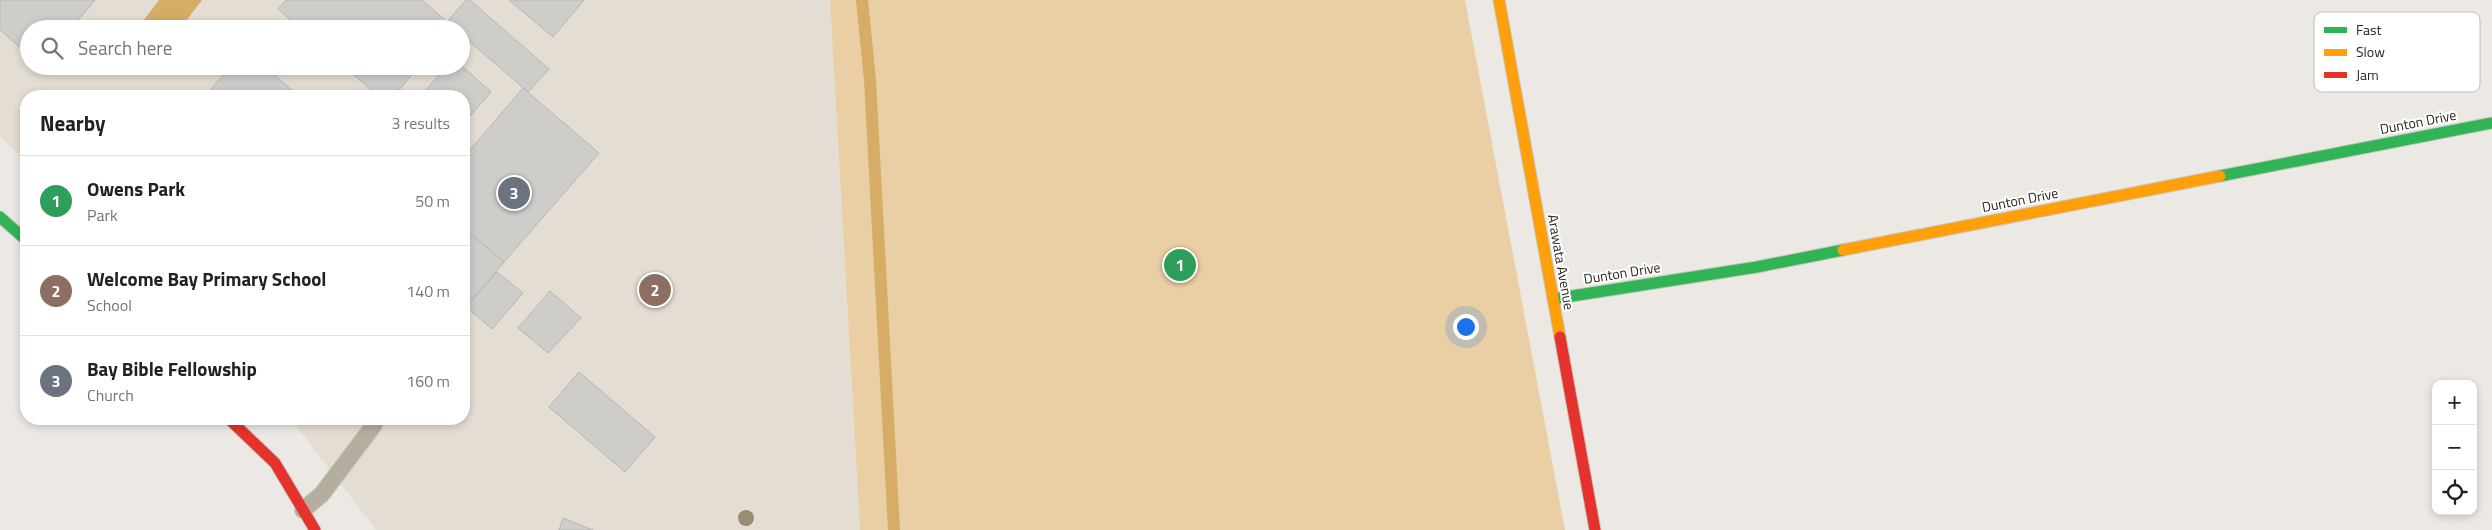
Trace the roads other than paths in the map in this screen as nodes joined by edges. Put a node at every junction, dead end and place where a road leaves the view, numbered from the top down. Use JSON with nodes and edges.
{"nodes":[{"id":1,"x":1499,"y":0,"type":"edge"},
{"id":2,"x":2492,"y":123,"type":"edge"},
{"id":3,"x":0,"y":217,"type":"edge"},
{"id":4,"x":20,"y":235,"type":"edge"},
{"id":5,"x":1553,"y":299,"type":"junction"},
{"id":6,"x":235,"y":425,"type":"edge"},
{"id":7,"x":374,"y":425,"type":"dead end"},
{"id":8,"x":302,"y":510,"type":"junction"},
{"id":9,"x":315,"y":530,"type":"edge"},
{"id":10,"x":1595,"y":530,"type":"edge"}],
"edges":[{"from":1,"to":5,"type":"street","name":"Arawata Avenue"},
{"from":2,"to":5,"type":"street","name":"Dunton Drive"},
{"from":3,"to":4,"type":"street"},
{"from":5,"to":10,"type":"street","name":"Arawata Avenue"},
{"from":6,"to":8,"type":"street"},
{"from":7,"to":8,"type":"lane"},
{"from":8,"to":9,"type":"street"}]}
